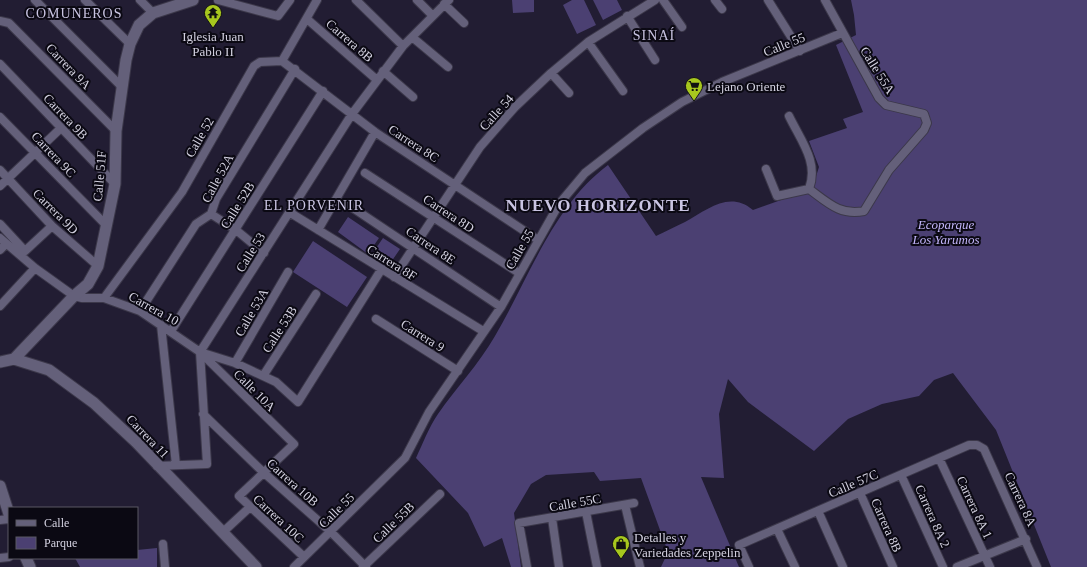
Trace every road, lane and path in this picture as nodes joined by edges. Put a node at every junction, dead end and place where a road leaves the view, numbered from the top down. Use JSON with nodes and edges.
{"nodes":[{"id":1,"x":34,"y":0,"type":"edge"},
{"id":2,"x":85,"y":0,"type":"edge"},
{"id":3,"x":140,"y":0,"type":"edge"},
{"id":4,"x":193,"y":0,"type":"edge"},
{"id":5,"x":218,"y":0,"type":"edge"},
{"id":6,"x":290,"y":0,"type":"edge"},
{"id":7,"x":317,"y":0,"type":"edge"},
{"id":8,"x":356,"y":0,"type":"edge"},
{"id":9,"x":417,"y":0,"type":"edge"},
{"id":10,"x":655,"y":0,"type":"edge"},
{"id":11,"x":663,"y":0,"type":"edge"},
{"id":12,"x":716,"y":0,"type":"edge"},
{"id":13,"x":768,"y":0,"type":"edge"},
{"id":14,"x":825,"y":0,"type":"edge"},
{"id":15,"x":447,"y":2,"type":"edge"},
{"id":16,"x":243,"y":3,"type":"edge"},
{"id":17,"x":722,"y":9,"type":"dead end"},
{"id":18,"x":153,"y":13,"type":"junction"},
{"id":19,"x":433,"y":16,"type":"junction"},
{"id":20,"x":627,"y":16,"type":"junction"},
{"id":21,"x":307,"y":20,"type":"junction"},
{"id":22,"x":2,"y":21,"type":"edge"},
{"id":23,"x":464,"y":23,"type":"dead end"},
{"id":24,"x":682,"y":26,"type":"dead end"},
{"id":25,"x":842,"y":33,"type":"junction"},
{"id":26,"x":412,"y":37,"type":"junction"},
{"id":27,"x":588,"y":42,"type":"junction"},
{"id":28,"x":130,"y":44,"type":"junction"},
{"id":29,"x":403,"y":46,"type":"junction"},
{"id":30,"x":800,"y":51,"type":"junction"},
{"id":31,"x":282,"y":60,"type":"junction"},
{"id":32,"x":655,"y":60,"type":"dead end"},
{"id":33,"x":0,"y":64,"type":"edge"},
{"id":34,"x":448,"y":67,"type":"dead end"},
{"id":35,"x":295,"y":69,"type":"junction"},
{"id":36,"x":383,"y":71,"type":"junction"},
{"id":37,"x":550,"y":73,"type":"junction"},
{"id":38,"x":377,"y":80,"type":"junction"},
{"id":39,"x":122,"y":87,"type":"junction"},
{"id":40,"x":323,"y":91,"type":"junction"},
{"id":41,"x":623,"y":91,"type":"dead end"},
{"id":42,"x":569,"y":93,"type":"dead end"},
{"id":43,"x":413,"y":96,"type":"dead end"},
{"id":44,"x":352,"y":114,"type":"junction"},
{"id":45,"x":789,"y":116,"type":"dead end"},
{"id":46,"x":0,"y":117,"type":"edge"},
{"id":47,"x":61,"y":128,"type":"junction"},
{"id":48,"x":116,"y":131,"type":"junction"},
{"id":49,"x":375,"y":132,"type":"junction"},
{"id":50,"x":35,"y":152,"type":"junction"},
{"id":51,"x":766,"y":169,"type":"dead end"},
{"id":52,"x":0,"y":170,"type":"edge"},
{"id":53,"x":365,"y":173,"type":"dead end"},
{"id":54,"x":8,"y":178,"type":"junction"},
{"id":55,"x":115,"y":184,"type":"junction"},
{"id":56,"x":454,"y":184,"type":"junction"},
{"id":57,"x":0,"y":186,"type":"edge"},
{"id":58,"x":809,"y":189,"type":"junction"},
{"id":59,"x":347,"y":204,"type":"dead end"},
{"id":60,"x":289,"y":212,"type":"junction"},
{"id":61,"x":211,"y":214,"type":"junction"},
{"id":62,"x":433,"y":217,"type":"junction"},
{"id":63,"x":0,"y":224,"type":"edge"},
{"id":64,"x":52,"y":226,"type":"junction"},
{"id":65,"x":107,"y":226,"type":"junction"},
{"id":66,"x":236,"y":230,"type":"junction"},
{"id":67,"x":318,"y":230,"type":"junction"},
{"id":68,"x":0,"y":238,"type":"edge"},
{"id":69,"x":538,"y":240,"type":"junction"},
{"id":70,"x":6,"y":244,"type":"junction"},
{"id":71,"x":413,"y":248,"type":"junction"},
{"id":72,"x":0,"y":250,"type":"edge"},
{"id":73,"x":264,"y":253,"type":"junction"},
{"id":74,"x":98,"y":266,"type":"junction"},
{"id":75,"x":35,"y":268,"type":"junction"},
{"id":76,"x":381,"y":270,"type":"junction"},
{"id":77,"x":288,"y":272,"type":"dead end"},
{"id":78,"x":519,"y":273,"type":"junction"},
{"id":79,"x":394,"y":278,"type":"junction"},
{"id":80,"x":316,"y":294,"type":"dead end"},
{"id":81,"x":74,"y":296,"type":"junction"},
{"id":82,"x":104,"y":298,"type":"junction"},
{"id":83,"x":0,"y":306,"type":"edge"},
{"id":84,"x":501,"y":307,"type":"junction"},
{"id":85,"x":140,"y":312,"type":"junction"},
{"id":86,"x":376,"y":319,"type":"dead end"},
{"id":87,"x":161,"y":325,"type":"junction"},
{"id":88,"x":171,"y":331,"type":"junction"},
{"id":89,"x":483,"y":331,"type":"junction"},
{"id":90,"x":200,"y":352,"type":"junction"},
{"id":91,"x":14,"y":358,"type":"junction"},
{"id":92,"x":0,"y":362,"type":"edge"},
{"id":93,"x":235,"y":363,"type":"junction"},
{"id":94,"x":458,"y":371,"type":"junction"},
{"id":95,"x":263,"y":376,"type":"junction"},
{"id":96,"x":204,"y":414,"type":"junction"},
{"id":97,"x":977,"y":445,"type":"joint"},
{"id":98,"x":939,"y":458,"type":"junction"},
{"id":99,"x":176,"y":465,"type":"junction"},
{"id":100,"x":157,"y":466,"type":"junction"},
{"id":101,"x":263,"y":472,"type":"junction"},
{"id":102,"x":901,"y":475,"type":"junction"},
{"id":103,"x":0,"y":486,"type":"edge"},
{"id":104,"x":860,"y":493,"type":"junction"},
{"id":105,"x":440,"y":494,"type":"dead end"},
{"id":106,"x":634,"y":503,"type":"dead end"},
{"id":107,"x":625,"y":505,"type":"junction"},
{"id":108,"x":250,"y":507,"type":"junction"},
{"id":109,"x":8,"y":511,"type":"edge"},
{"id":110,"x":818,"y":511,"type":"junction"},
{"id":111,"x":586,"y":512,"type":"junction"},
{"id":112,"x":552,"y":518,"type":"junction"},
{"id":113,"x":778,"y":529,"type":"junction"},
{"id":114,"x":223,"y":532,"type":"junction"},
{"id":115,"x":331,"y":532,"type":"junction"},
{"id":116,"x":1026,"y":539,"type":"junction"},
{"id":117,"x":163,"y":544,"type":"dead end"},
{"id":118,"x":985,"y":556,"type":"junction"},
{"id":119,"x":304,"y":557,"type":"junction"},
{"id":120,"x":365,"y":566,"type":"edge"},
{"id":121,"x":165,"y":567,"type":"edge"},
{"id":122,"x":256,"y":567,"type":"edge"},
{"id":123,"x":294,"y":567,"type":"edge"},
{"id":124,"x":527,"y":567,"type":"edge"},
{"id":125,"x":560,"y":567,"type":"edge"},
{"id":126,"x":597,"y":567,"type":"edge"},
{"id":127,"x":640,"y":567,"type":"edge"},
{"id":128,"x":749,"y":567,"type":"edge"},
{"id":129,"x":795,"y":567,"type":"edge"},
{"id":130,"x":843,"y":567,"type":"edge"},
{"id":131,"x":893,"y":567,"type":"edge"},
{"id":132,"x":943,"y":567,"type":"edge"},
{"id":133,"x":957,"y":567,"type":"edge"},
{"id":134,"x":990,"y":567,"type":"edge"},
{"id":135,"x":1038,"y":567,"type":"edge"}],
"edges":[{"from":1,"to":39,"type":"street"},
{"from":2,"to":28,"type":"street"},
{"from":3,"to":18,"type":"street"},
{"from":4,"to":18,"type":"street","name":"Calle 51F"},
{"from":5,"to":16,"type":"street"},
{"from":6,"to":16,"type":"street"},
{"from":7,"to":21,"type":"street"},
{"from":8,"to":29,"type":"street"},
{"from":9,"to":19,"type":"street"},
{"from":10,"to":20,"type":"street","name":"Calle 54"},
{"from":11,"to":24,"type":"street"},
{"from":12,"to":17,"type":"street"},
{"from":13,"to":30,"type":"street"},
{"from":14,"to":25,"type":"street","name":"Calle 55A"},
{"from":15,"to":19,"type":"street","name":"Calle 53"},
{"from":15,"to":23,"type":"street"},
{"from":18,"to":28,"type":"street","name":"Calle 51F"},
{"from":19,"to":26,"type":"street","name":"Calle 53"},
{"from":20,"to":27,"type":"street","name":"Calle 54"},
{"from":20,"to":32,"type":"street"},
{"from":21,"to":31,"type":"street"},
{"from":21,"to":38,"type":"street","name":"Carrera 8B"},
{"from":22,"to":48,"type":"street","name":"Carrera 9A"},
{"from":25,"to":30,"type":"street","name":"Calle 55"},
{"from":25,"to":58,"type":"street","name":"Calle 55A"},
{"from":26,"to":29,"type":"street","name":"Calle 53"},
{"from":26,"to":34,"type":"street"},
{"from":27,"to":37,"type":"street","name":"Calle 54"},
{"from":27,"to":41,"type":"street"},
{"from":28,"to":39,"type":"street","name":"Calle 51F"},
{"from":29,"to":36,"type":"street","name":"Calle 53"},
{"from":30,"to":69,"type":"street","name":"Calle 55"},
{"from":31,"to":35,"type":"street","name":"Carrera 8C"},
{"from":31,"to":82,"type":"street","name":"Calle 52"},
{"from":33,"to":47,"type":"street","name":"Carrera 9B"},
{"from":35,"to":40,"type":"street","name":"Carrera 8C"},
{"from":35,"to":61,"type":"street","name":"Calle 52A"},
{"from":36,"to":38,"type":"street","name":"Calle 53"},
{"from":36,"to":43,"type":"street","name":"Carrera 8B"},
{"from":37,"to":42,"type":"street"},
{"from":37,"to":56,"type":"street","name":"Calle 54"},
{"from":38,"to":44,"type":"street","name":"Calle 53"},
{"from":39,"to":48,"type":"street","name":"Calle 51F"},
{"from":40,"to":44,"type":"street","name":"Carrera 8C"},
{"from":40,"to":66,"type":"street","name":"Calle 52B"},
{"from":44,"to":49,"type":"street","name":"Carrera 8C"},
{"from":44,"to":60,"type":"street","name":"Calle 53"},
{"from":45,"to":58,"type":"street"},
{"from":46,"to":50,"type":"street","name":"Carrera 9C"},
{"from":47,"to":50,"type":"street"},
{"from":47,"to":55,"type":"street","name":"Carrera 9B"},
{"from":48,"to":55,"type":"street","name":"Calle 51F"},
{"from":49,"to":56,"type":"street","name":"Carrera 8C"},
{"from":49,"to":67,"type":"street"},
{"from":50,"to":54,"type":"street"},
{"from":50,"to":65,"type":"street","name":"Carrera 9C"},
{"from":51,"to":58,"type":"street"},
{"from":52,"to":54,"type":"street","name":"Carrera 9D"},
{"from":53,"to":62,"type":"street","name":"Carrera 8D"},
{"from":54,"to":57,"type":"street"},
{"from":54,"to":64,"type":"street","name":"Carrera 9D"},
{"from":55,"to":65,"type":"street","name":"Calle 51F"},
{"from":56,"to":62,"type":"street","name":"Calle 54"},
{"from":56,"to":69,"type":"street","name":"Carrera 8C"},
{"from":59,"to":71,"type":"street","name":"Carrera 8E"},
{"from":60,"to":67,"type":"street","name":"Carrera 8F"},
{"from":60,"to":73,"type":"street","name":"Calle 53"},
{"from":61,"to":66,"type":"street"},
{"from":61,"to":85,"type":"street","name":"Calle 52A"},
{"from":62,"to":71,"type":"street","name":"Calle 54"},
{"from":62,"to":78,"type":"street","name":"Carrera 8D"},
{"from":63,"to":64,"type":"street"},
{"from":64,"to":74,"type":"street","name":"Carrera 9D"},
{"from":65,"to":74,"type":"street","name":"Calle 51F"},
{"from":66,"to":73,"type":"street"},
{"from":66,"to":88,"type":"street","name":"Calle 52B"},
{"from":67,"to":76,"type":"street","name":"Carrera 8F"},
{"from":68,"to":70,"type":"street","name":"Carrera 10"},
{"from":69,"to":78,"type":"street","name":"Calle 55"},
{"from":70,"to":72,"type":"street"},
{"from":70,"to":75,"type":"street","name":"Carrera 10"},
{"from":71,"to":79,"type":"street","name":"Calle 54"},
{"from":71,"to":84,"type":"street","name":"Carrera 8E"},
{"from":73,"to":90,"type":"street","name":"Calle 53"},
{"from":74,"to":81,"type":"street","name":"Calle 51F"},
{"from":75,"to":81,"type":"street","name":"Carrera 10"},
{"from":75,"to":83,"type":"street"},
{"from":76,"to":79,"type":"street","name":"Carrera 8F"},
{"from":76,"to":95,"type":"street","name":"Carrera 10"},
{"from":77,"to":93,"type":"street","name":"Calle 53A"},
{"from":78,"to":84,"type":"street","name":"Calle 55"},
{"from":79,"to":89,"type":"street","name":"Carrera 8F"},
{"from":80,"to":95,"type":"street","name":"Calle 53B"},
{"from":81,"to":82,"type":"street","name":"Carrera 10"},
{"from":81,"to":91,"type":"street","name":"Calle 51F"},
{"from":82,"to":85,"type":"street","name":"Carrera 10"},
{"from":84,"to":89,"type":"street","name":"Calle 55"},
{"from":85,"to":87,"type":"street","name":"Carrera 10"},
{"from":86,"to":94,"type":"street","name":"Carrera 9"},
{"from":87,"to":88,"type":"street","name":"Carrera 10"},
{"from":87,"to":99,"type":"street"},
{"from":88,"to":90,"type":"street","name":"Carrera 10"},
{"from":89,"to":94,"type":"street","name":"Calle 55"},
{"from":90,"to":93,"type":"street","name":"Carrera 10"},
{"from":90,"to":96,"type":"street"},
{"from":90,"to":101,"type":"street","name":"Calle 10A"},
{"from":91,"to":92,"type":"street"},
{"from":91,"to":100,"type":"street","name":"Carrera 11"},
{"from":93,"to":95,"type":"street","name":"Carrera 10"},
{"from":94,"to":115,"type":"street","name":"Calle 55"},
{"from":96,"to":99,"type":"street"},
{"from":96,"to":101,"type":"street","name":"Carrera 10B"},
{"from":97,"to":98,"type":"street","name":"Calle 57C"},
{"from":97,"to":116,"type":"street","name":"Carrera 8A"},
{"from":98,"to":102,"type":"street","name":"Calle 57C"},
{"from":98,"to":118,"type":"street","name":"Carrera 8A 1"},
{"from":99,"to":100,"type":"street"},
{"from":100,"to":114,"type":"street","name":"Carrera 11"},
{"from":101,"to":108,"type":"street","name":"Carrera 10C"},
{"from":101,"to":115,"type":"street","name":"Carrera 10B"},
{"from":102,"to":104,"type":"street","name":"Calle 57C"},
{"from":102,"to":132,"type":"street","name":"Carrera 8A 2"},
{"from":103,"to":109,"type":"street"},
{"from":104,"to":110,"type":"street","name":"Calle 57C"},
{"from":104,"to":131,"type":"street","name":"Carrera 8B"},
{"from":105,"to":120,"type":"street","name":"Calle 55B"},
{"from":106,"to":107,"type":"street","name":"Calle 55C"},
{"from":107,"to":111,"type":"street","name":"Calle 55C"},
{"from":107,"to":127,"type":"street"},
{"from":108,"to":114,"type":"street"},
{"from":108,"to":119,"type":"street","name":"Carrera 10C"},
{"from":110,"to":113,"type":"street","name":"Calle 57C"},
{"from":110,"to":130,"type":"street"},
{"from":111,"to":112,"type":"street","name":"Calle 55C"},
{"from":111,"to":126,"type":"street"},
{"from":112,"to":124,"type":"street","name":"Calle 55C"},
{"from":112,"to":125,"type":"street"},
{"from":113,"to":128,"type":"street","name":"Calle 57C"},
{"from":113,"to":129,"type":"street"},
{"from":114,"to":122,"type":"street","name":"Carrera 11"},
{"from":115,"to":119,"type":"street","name":"Calle 55"},
{"from":115,"to":120,"type":"street","name":"Carrera 10B"},
{"from":116,"to":118,"type":"street"},
{"from":116,"to":135,"type":"street","name":"Carrera 8A"},
{"from":117,"to":121,"type":"street"},
{"from":118,"to":133,"type":"street"},
{"from":118,"to":134,"type":"street","name":"Carrera 8A 1"},
{"from":119,"to":123,"type":"street","name":"Calle 55"}]}
